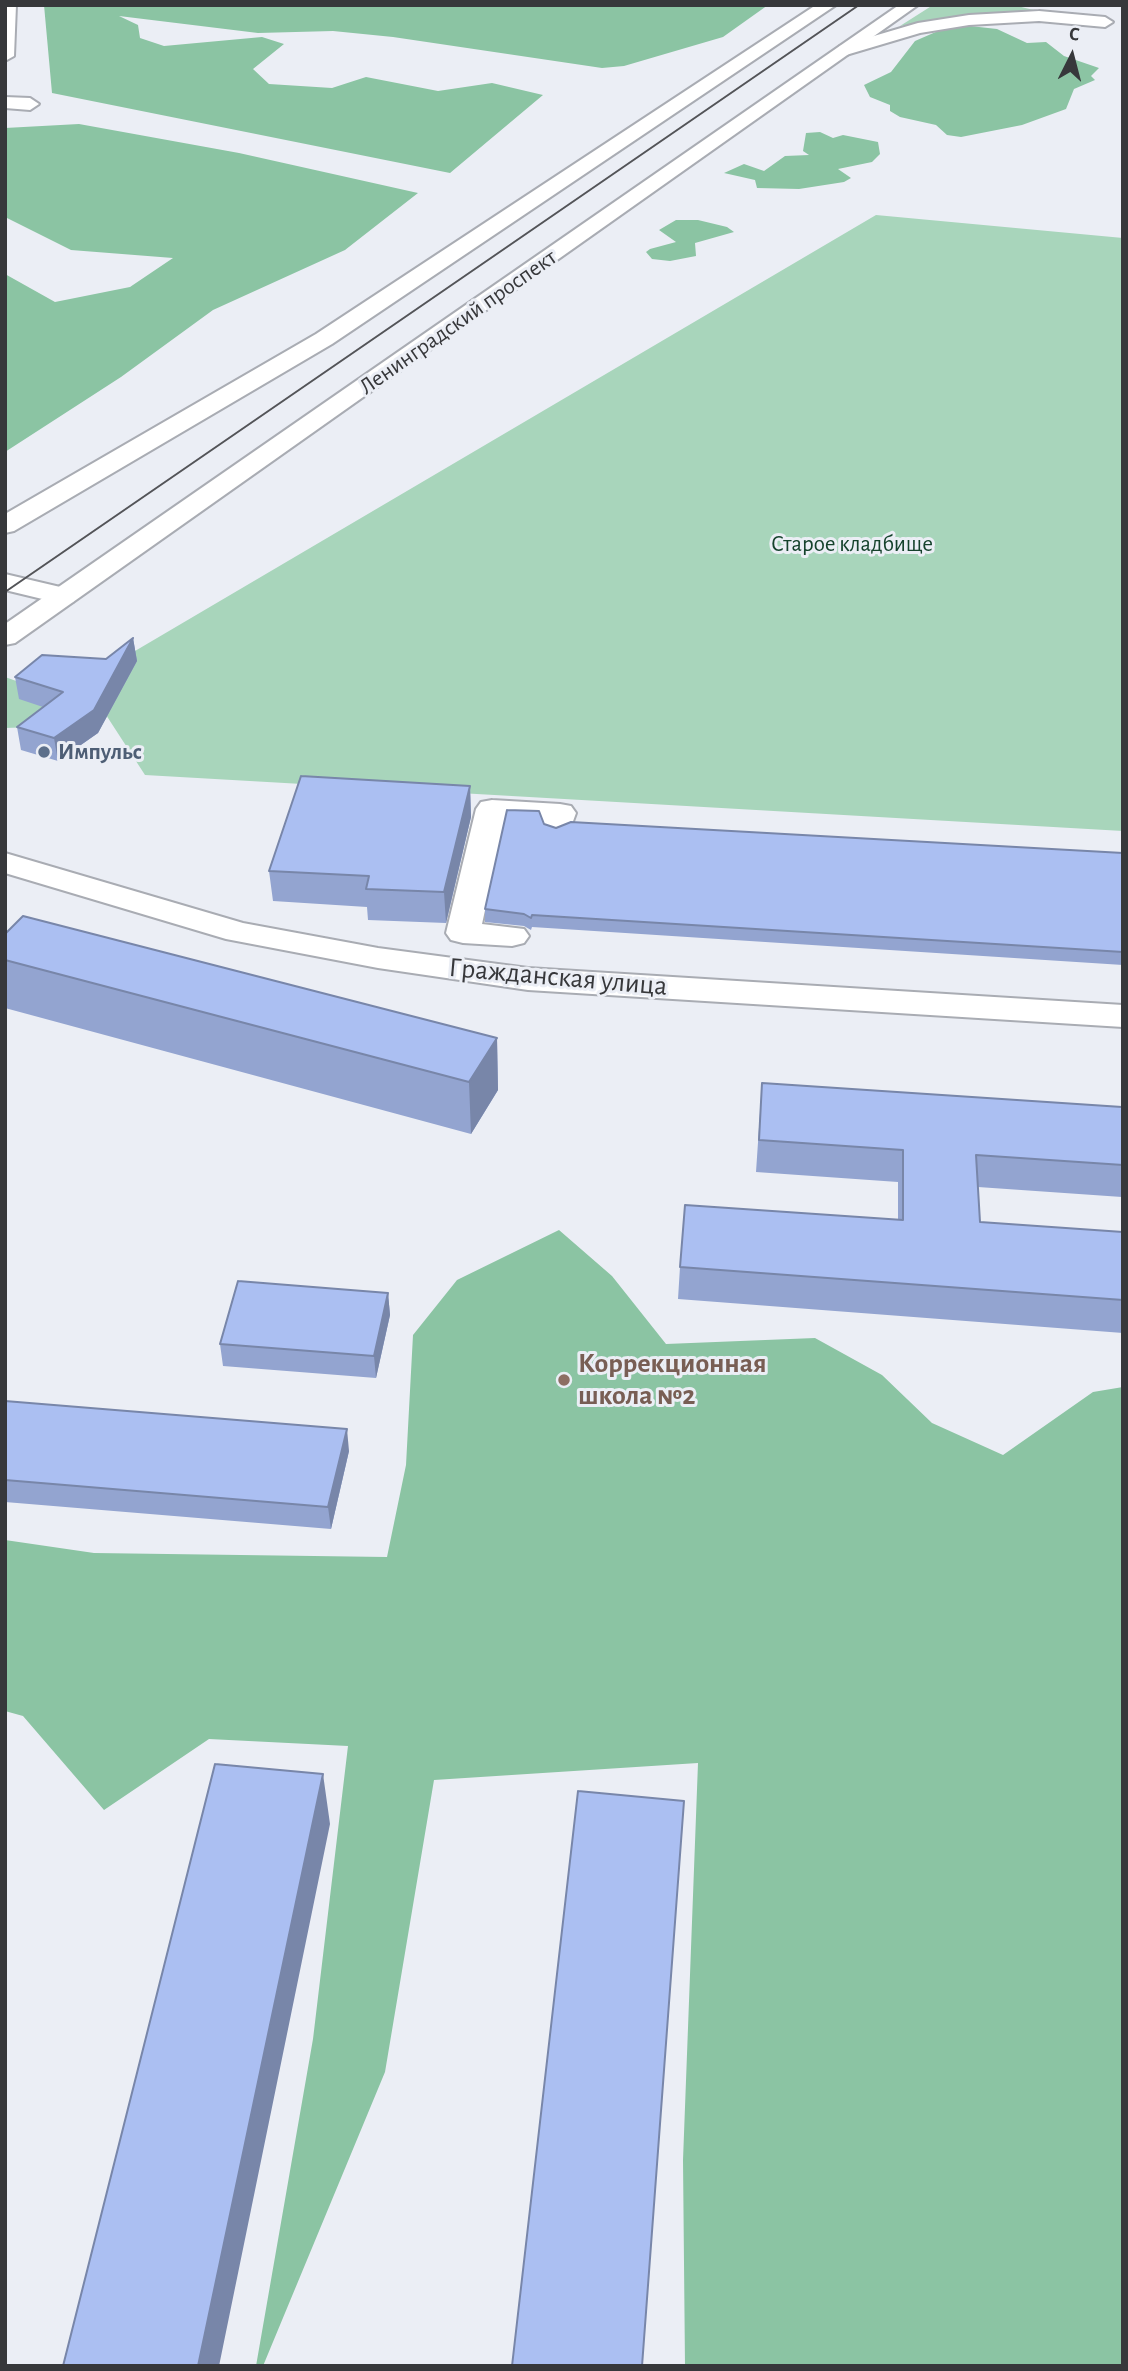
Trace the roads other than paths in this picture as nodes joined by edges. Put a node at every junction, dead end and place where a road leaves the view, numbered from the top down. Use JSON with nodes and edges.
{"nodes":[{"id":1,"x":8,"y":5,"type":"edge"},
{"id":2,"x":828,"y":5,"type":"edge"},
{"id":3,"x":910,"y":5,"type":"edge"},
{"id":4,"x":1045,"y":5,"type":"edge"},
{"id":5,"x":1097,"y":5,"type":"edge"},
{"id":6,"x":1115,"y":19,"type":"edge"},
{"id":7,"x":846,"y":50,"type":"junction"},
{"id":8,"x":5,"y":56,"type":"edge"},
{"id":9,"x":5,"y":102,"type":"edge"},
{"id":10,"x":30,"y":104,"type":"dead end"},
{"id":11,"x":5,"y":525,"type":"edge"},
{"id":12,"x":5,"y":582,"type":"edge"},
{"id":13,"x":63,"y":596,"type":"junction"},
{"id":14,"x":5,"y":637,"type":"edge"},
{"id":15,"x":557,"y":828,"type":"edge"},
{"id":16,"x":5,"y":863,"type":"edge"},
{"id":17,"x":512,"y":936,"type":"dead end"},
{"id":18,"x":1123,"y":1016,"type":"edge"}],
"edges":[{"from":1,"to":8,"type":"main road"},
{"from":2,"to":11,"type":"main road"},
{"from":3,"to":7,"type":"main road","name":"Ленинградский проспект"},
{"from":4,"to":6,"type":"main road"},
{"from":5,"to":6,"type":"main road"},
{"from":6,"to":7,"type":"main road"},
{"from":7,"to":13,"type":"main road","name":"Ленинградский проспект"},
{"from":9,"to":10,"type":"main road"},
{"from":12,"to":13,"type":"main road"},
{"from":13,"to":14,"type":"main road","name":"Ленинградский проспект"},
{"from":15,"to":17,"type":"main road"},
{"from":16,"to":18,"type":"main road","name":"Гражданская улица"}]}
